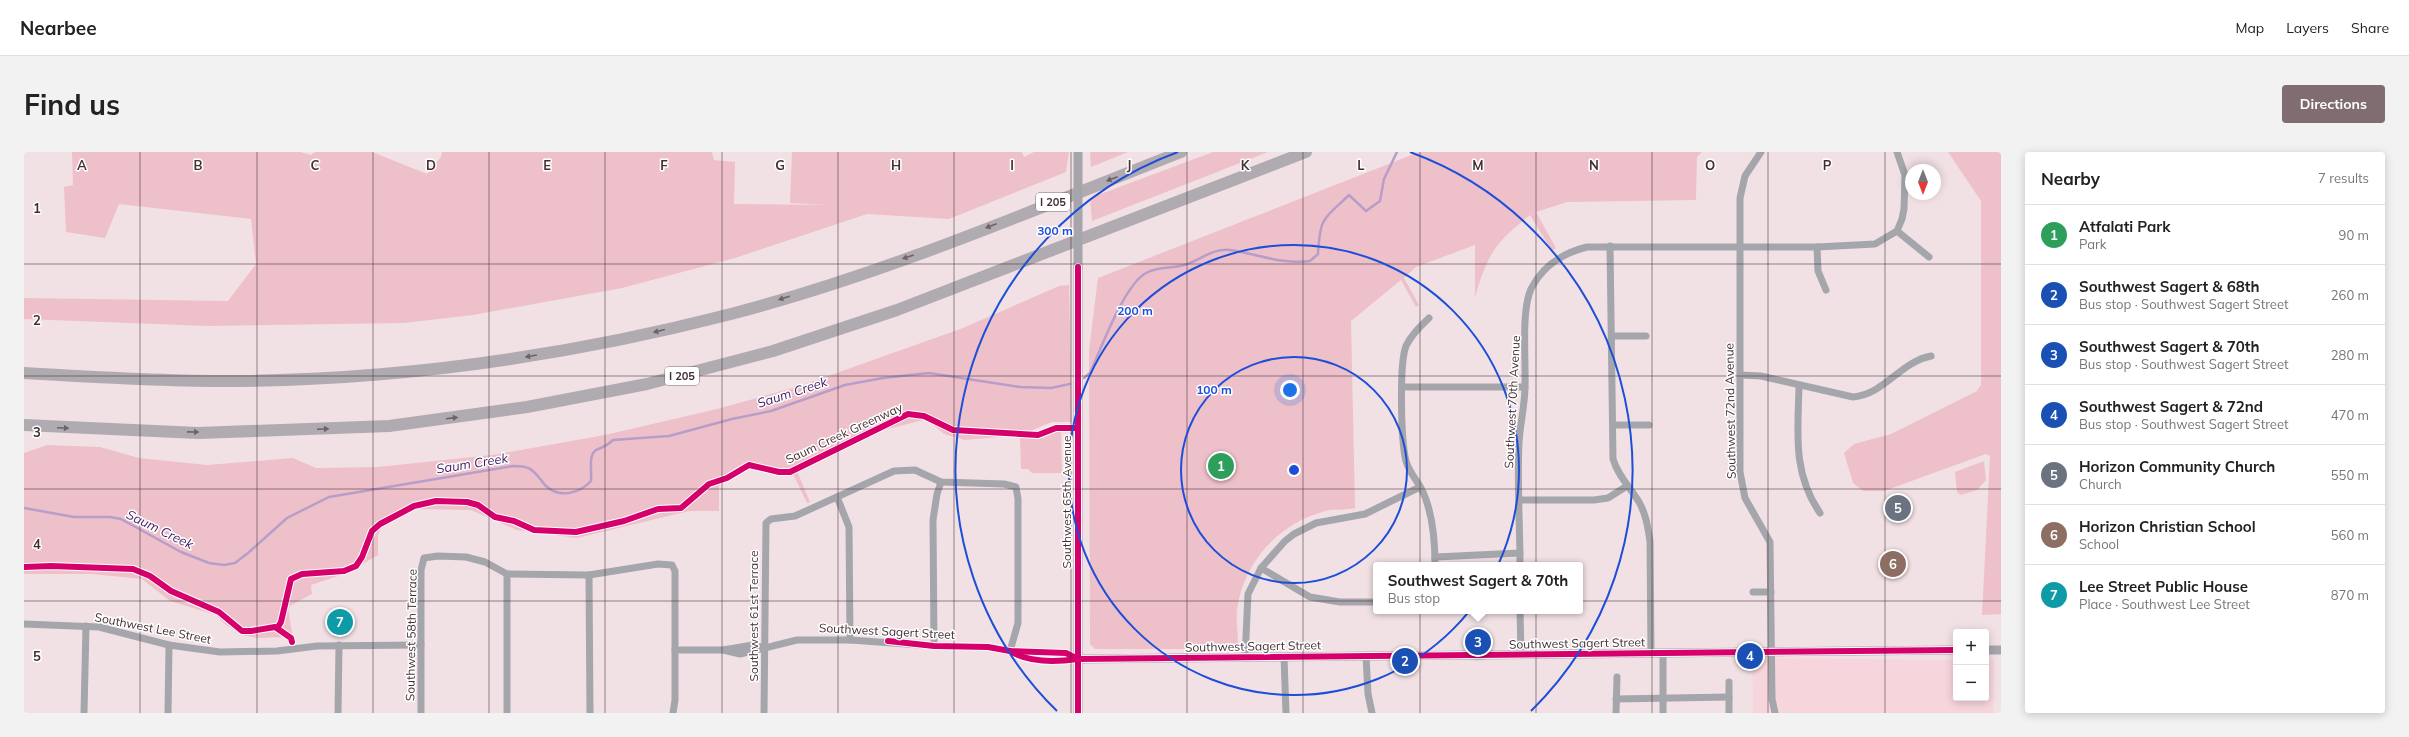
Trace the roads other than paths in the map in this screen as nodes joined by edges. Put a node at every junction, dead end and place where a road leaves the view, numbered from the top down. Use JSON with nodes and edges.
{"nodes":[{"id":1,"x":1078,"y":152,"type":"edge"},
{"id":2,"x":1181,"y":152,"type":"edge"},
{"id":3,"x":1306,"y":152,"type":"edge"},
{"id":4,"x":1761,"y":152,"type":"edge"},
{"id":5,"x":1897,"y":152,"type":"edge"},
{"id":6,"x":1897,"y":231,"type":"junction"},
{"id":7,"x":1610,"y":246,"type":"junction"},
{"id":8,"x":1740,"y":247,"type":"junction"},
{"id":9,"x":1817,"y":247,"type":"junction"},
{"id":10,"x":1929,"y":257,"type":"dead end"},
{"id":11,"x":1826,"y":290,"type":"dead end"},
{"id":12,"x":1429,"y":318,"type":"dead end"},
{"id":13,"x":1612,"y":336,"type":"junction"},
{"id":14,"x":1646,"y":336,"type":"dead end"},
{"id":15,"x":1931,"y":356,"type":"dead end"},
{"id":16,"x":24,"y":373,"type":"edge"},
{"id":17,"x":1740,"y":375,"type":"junction"},
{"id":18,"x":1799,"y":386,"type":"junction"},
{"id":19,"x":1403,"y":387,"type":"junction"},
{"id":20,"x":1525,"y":387,"type":"junction"},
{"id":21,"x":24,"y":425,"type":"edge"},
{"id":22,"x":1614,"y":425,"type":"junction"},
{"id":23,"x":1649,"y":425,"type":"dead end"},
{"id":24,"x":941,"y":482,"type":"junction"},
{"id":25,"x":1627,"y":486,"type":"junction"},
{"id":26,"x":1420,"y":487,"type":"junction"},
{"id":27,"x":837,"y":497,"type":"junction"},
{"id":28,"x":1520,"y":500,"type":"junction"},
{"id":29,"x":1820,"y":513,"type":"dead end"},
{"id":30,"x":1520,"y":553,"type":"junction"},
{"id":31,"x":1435,"y":557,"type":"junction"},
{"id":32,"x":1435,"y":562,"type":"edge"},
{"id":33,"x":1520,"y":562,"type":"edge"},
{"id":34,"x":1261,"y":568,"type":"junction"},
{"id":35,"x":507,"y":574,"type":"junction"},
{"id":36,"x":589,"y":575,"type":"junction"},
{"id":37,"x":1753,"y":592,"type":"dead end"},
{"id":38,"x":1771,"y":592,"type":"junction"},
{"id":39,"x":1373,"y":602,"type":"edge"},
{"id":40,"x":1520,"y":614,"type":"edge"},
{"id":41,"x":24,"y":624,"type":"edge"},
{"id":42,"x":86,"y":626,"type":"junction"},
{"id":43,"x":850,"y":640,"type":"junction"},
{"id":44,"x":169,"y":644,"type":"junction"},
{"id":45,"x":339,"y":645,"type":"junction"},
{"id":46,"x":421,"y":645,"type":"junction"},
{"id":47,"x":934,"y":646,"type":"junction"},
{"id":48,"x":764,"y":648,"type":"junction"},
{"id":49,"x":675,"y":650,"type":"junction"},
{"id":50,"x":1953,"y":650,"type":"edge"},
{"id":51,"x":1989,"y":650,"type":"edge"},
{"id":52,"x":2001,"y":650,"type":"edge"},
{"id":53,"x":1010,"y":651,"type":"junction"},
{"id":54,"x":1771,"y":652,"type":"junction"},
{"id":55,"x":1651,"y":653,"type":"junction"},
{"id":56,"x":1663,"y":653,"type":"junction"},
{"id":57,"x":1521,"y":654,"type":"junction"},
{"id":58,"x":1366,"y":656,"type":"junction"},
{"id":59,"x":1284,"y":657,"type":"junction"},
{"id":60,"x":1078,"y":658,"type":"junction"},
{"id":61,"x":1245,"y":658,"type":"junction"},
{"id":62,"x":1617,"y":677,"type":"dead end"},
{"id":63,"x":1729,"y":682,"type":"dead end"},
{"id":64,"x":1729,"y":697,"type":"junction"},
{"id":65,"x":1664,"y":698,"type":"junction"},
{"id":66,"x":1616,"y":699,"type":"junction"},
{"id":67,"x":84,"y":713,"type":"edge"},
{"id":68,"x":168,"y":713,"type":"edge"},
{"id":69,"x":338,"y":713,"type":"edge"},
{"id":70,"x":421,"y":713,"type":"edge"},
{"id":71,"x":507,"y":713,"type":"edge"},
{"id":72,"x":590,"y":713,"type":"edge"},
{"id":73,"x":673,"y":713,"type":"edge"},
{"id":74,"x":764,"y":713,"type":"edge"},
{"id":75,"x":1078,"y":713,"type":"edge"},
{"id":76,"x":1286,"y":713,"type":"edge"},
{"id":77,"x":1372,"y":713,"type":"edge"},
{"id":78,"x":1616,"y":713,"type":"edge"},
{"id":79,"x":1663,"y":713,"type":"edge"},
{"id":80,"x":1729,"y":713,"type":"edge"},
{"id":81,"x":1775,"y":713,"type":"edge"}],
"edges":[{"from":1,"to":60,"type":"main road","name":"Southwest 65th Avenue","bridge":true},
{"from":2,"to":16,"type":"highway","number":"I 205","one_way":true},
{"from":21,"to":3,"type":"highway","number":"I 205","one_way":true},
{"from":4,"to":8,"type":"street","name":"Southwest 72nd Avenue"},
{"from":5,"to":6,"type":"street"},
{"from":6,"to":9,"type":"street","name":"Southwest 70th Avenue"},
{"from":6,"to":10,"type":"street"},
{"from":7,"to":8,"type":"street","name":"Southwest 70th Avenue"},
{"from":7,"to":13,"type":"street"},
{"from":7,"to":20,"type":"street","name":"Southwest 70th Avenue"},
{"from":8,"to":9,"type":"street","name":"Southwest 70th Avenue"},
{"from":8,"to":17,"type":"street","name":"Southwest 72nd Avenue"},
{"from":9,"to":11,"type":"street"},
{"from":12,"to":19,"type":"street"},
{"from":13,"to":14,"type":"street"},
{"from":13,"to":22,"type":"street"},
{"from":15,"to":18,"type":"street"},
{"from":17,"to":18,"type":"street"},
{"from":17,"to":38,"type":"street","name":"Southwest 72nd Avenue"},
{"from":18,"to":29,"type":"street"},
{"from":19,"to":20,"type":"street"},
{"from":19,"to":26,"type":"street"},
{"from":20,"to":28,"type":"street","name":"Southwest 70th Avenue"},
{"from":22,"to":23,"type":"street"},
{"from":22,"to":25,"type":"street"},
{"from":24,"to":27,"type":"street"},
{"from":24,"to":47,"type":"street"},
{"from":24,"to":53,"type":"street"},
{"from":25,"to":28,"type":"street"},
{"from":25,"to":55,"type":"street"},
{"from":26,"to":31,"type":"street"},
{"from":26,"to":34,"type":"street"},
{"from":27,"to":43,"type":"street"},
{"from":27,"to":48,"type":"street","name":"Southwest 61st Terrace"},
{"from":28,"to":30,"type":"street","name":"Southwest 70th Avenue"},
{"from":30,"to":31,"type":"street"},
{"from":30,"to":33,"type":"street","name":"Southwest 70th Avenue"},
{"from":31,"to":32,"type":"street"},
{"from":34,"to":39,"type":"street"},
{"from":34,"to":61,"type":"street"},
{"from":35,"to":36,"type":"street"},
{"from":35,"to":46,"type":"street","name":"Southwest 58th Terrace"},
{"from":35,"to":71,"type":"street"},
{"from":36,"to":49,"type":"street"},
{"from":36,"to":72,"type":"street"},
{"from":37,"to":38,"type":"street"},
{"from":38,"to":54,"type":"street","name":"Southwest 72nd Avenue"},
{"from":40,"to":57,"type":"street"},
{"from":41,"to":42,"type":"street","name":"Southwest Lee Street"},
{"from":42,"to":44,"type":"street","name":"Southwest Lee Street"},
{"from":42,"to":67,"type":"street"},
{"from":43,"to":47,"type":"street","name":"Southwest Sagert Street"},
{"from":43,"to":48,"type":"street","name":"Southwest Sagert Street"},
{"from":44,"to":45,"type":"street","name":"Southwest Lee Street"},
{"from":44,"to":68,"type":"street"},
{"from":45,"to":46,"type":"street","name":"Southwest Lee Street"},
{"from":45,"to":69,"type":"street"},
{"from":46,"to":70,"type":"street","name":"Southwest 58th Terrace"},
{"from":47,"to":53,"type":"street","name":"Southwest Sagert Street"},
{"from":48,"to":49,"type":"street","name":"Southwest Sagert Street"},
{"from":48,"to":74,"type":"street","name":"Southwest 61st Terrace"},
{"from":49,"to":73,"type":"street"},
{"from":50,"to":54,"type":"main road","name":"Southwest Sagert Street"},
{"from":51,"to":52,"type":"main road"},
{"from":53,"to":60,"type":"street","name":"Southwest Sagert Street"},
{"from":54,"to":56,"type":"main road","name":"Southwest Sagert Street"},
{"from":54,"to":81,"type":"street","name":"Southwest 72nd Avenue"},
{"from":55,"to":56,"type":"main road","name":"Southwest Sagert Street"},
{"from":55,"to":57,"type":"main road","name":"Southwest Sagert Street"},
{"from":56,"to":65,"type":"street"},
{"from":57,"to":58,"type":"main road","name":"Southwest Sagert Street"},
{"from":58,"to":59,"type":"main road","name":"Southwest Sagert Street"},
{"from":58,"to":77,"type":"street"},
{"from":59,"to":61,"type":"main road","name":"Southwest Sagert Street"},
{"from":59,"to":76,"type":"street"},
{"from":60,"to":61,"type":"main road","name":"Southwest Sagert Street"},
{"from":60,"to":75,"type":"main road","name":"Southwest 65th Avenue"},
{"from":62,"to":66,"type":"street"},
{"from":63,"to":64,"type":"street"},
{"from":64,"to":65,"type":"street"},
{"from":64,"to":80,"type":"street"},
{"from":65,"to":66,"type":"street"},
{"from":65,"to":79,"type":"street"},
{"from":66,"to":78,"type":"street"}]}
